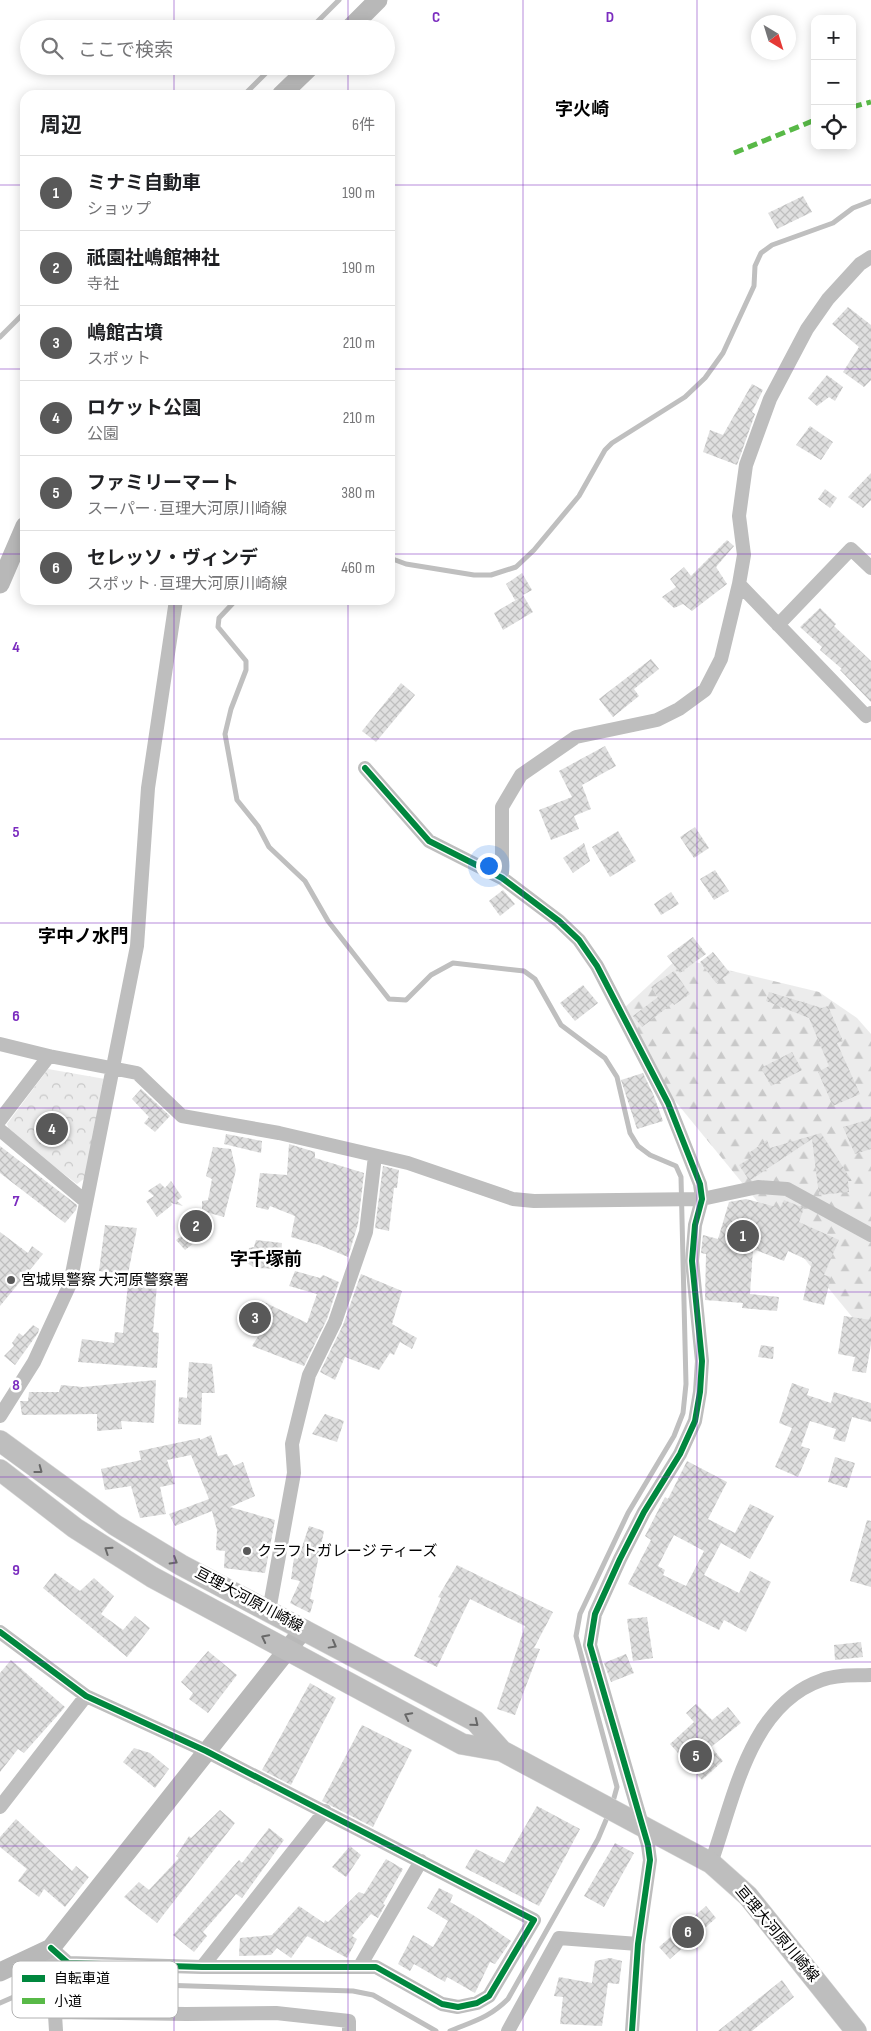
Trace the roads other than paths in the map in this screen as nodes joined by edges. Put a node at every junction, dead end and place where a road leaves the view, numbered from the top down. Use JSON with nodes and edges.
{"nodes":[{"id":1,"x":378,"y":0,"type":"edge"},
{"id":2,"x":358,"y":20,"type":"edge"},
{"id":3,"x":302,"y":75,"type":"edge"},
{"id":4,"x":287,"y":90,"type":"edge"},
{"id":5,"x":871,"y":257,"type":"edge"},
{"id":6,"x":20,"y":538,"type":"edge"},
{"id":7,"x":871,"y":568,"type":"edge"},
{"id":8,"x":0,"y":584,"type":"edge"},
{"id":9,"x":739,"y":584,"type":"junction"},
{"id":10,"x":175,"y":605,"type":"edge"},
{"id":11,"x":778,"y":625,"type":"junction"},
{"id":12,"x":871,"y":713,"type":"edge"},
{"id":13,"x":365,"y":768,"type":"dead end"},
{"id":14,"x":502,"y":878,"type":"junction"},
{"id":15,"x":0,"y":1044,"type":"edge"},
{"id":16,"x":49,"y":1056,"type":"junction"},
{"id":17,"x":114,"y":1069,"type":"junction"},
{"id":18,"x":0,"y":1120,"type":"edge"},
{"id":19,"x":0,"y":1130,"type":"edge"},
{"id":20,"x":374,"y":1156,"type":"junction"},
{"id":21,"x":695,"y":1199,"type":"junction"},
{"id":22,"x":85,"y":1201,"type":"junction"},
{"id":23,"x":871,"y":1235,"type":"edge"},
{"id":24,"x":0,"y":1416,"type":"edge"},
{"id":25,"x":0,"y":1441,"type":"edge"},
{"id":26,"x":0,"y":1470,"type":"edge"},
{"id":27,"x":270,"y":1611,"type":"junction"},
{"id":28,"x":304,"y":1629,"type":"junction"},
{"id":29,"x":0,"y":1632,"type":"edge"},
{"id":30,"x":288,"y":1650,"type":"junction"},
{"id":31,"x":871,"y":1675,"type":"edge"},
{"id":32,"x":86,"y":1696,"type":"junction"},
{"id":33,"x":502,"y":1751,"type":"junction"},
{"id":34,"x":206,"y":1752,"type":"junction"},
{"id":35,"x":0,"y":1807,"type":"edge"},
{"id":36,"x":325,"y":1811,"type":"junction"},
{"id":37,"x":641,"y":1824,"type":"junction"},
{"id":38,"x":421,"y":1861,"type":"junction"},
{"id":39,"x":711,"y":1863,"type":"junction"},
{"id":40,"x":638,"y":1944,"type":"junction"},
{"id":41,"x":50,"y":1948,"type":"junction"},
{"id":42,"x":23,"y":1961,"type":"edge"},
{"id":43,"x":52,"y":1961,"type":"edge"},
{"id":44,"x":66,"y":1961,"type":"edge"},
{"id":45,"x":178,"y":1965,"type":"edge"},
{"id":46,"x":12,"y":1966,"type":"edge"},
{"id":47,"x":202,"y":1966,"type":"junction"},
{"id":48,"x":360,"y":1966,"type":"junction"},
{"id":49,"x":0,"y":1972,"type":"edge"},
{"id":50,"x":178,"y":2014,"type":"edge"},
{"id":51,"x":55,"y":2018,"type":"edge"},
{"id":52,"x":56,"y":2031,"type":"edge"},
{"id":53,"x":349,"y":2031,"type":"edge"},
{"id":54,"x":508,"y":2031,"type":"edge"},
{"id":55,"x":632,"y":2031,"type":"edge"},
{"id":56,"x":856,"y":2031,"type":"edge"}],
"edges":[{"from":1,"to":2,"type":"street"},
{"from":3,"to":4,"type":"street"},
{"from":5,"to":9,"type":"street"},
{"from":6,"to":8,"type":"street"},
{"from":7,"to":11,"type":"street"},
{"from":9,"to":11,"type":"street"},
{"from":9,"to":14,"type":"street"},
{"from":10,"to":17,"type":"street"},
{"from":11,"to":12,"type":"street"},
{"from":13,"to":14,"type":"street"},
{"from":14,"to":21,"type":"street"},
{"from":15,"to":16,"type":"street"},
{"from":16,"to":17,"type":"street"},
{"from":16,"to":18,"type":"street"},
{"from":17,"to":20,"type":"street"},
{"from":17,"to":22,"type":"street"},
{"from":19,"to":22,"type":"street"},
{"from":20,"to":21,"type":"street"},
{"from":20,"to":27,"type":"street"},
{"from":21,"to":23,"type":"street"},
{"from":21,"to":37,"type":"street"},
{"from":22,"to":24,"type":"street"},
{"from":25,"to":27,"type":"main road","name":"亘理大河原川崎線","one_way":true},
{"from":30,"to":26,"type":"main road","name":"亘理大河原川崎線","one_way":true},
{"from":27,"to":28,"type":"main road","name":"亘理大河原川崎線"},
{"from":28,"to":30,"type":"street"},
{"from":28,"to":33,"type":"main road","name":"亘理大河原川崎線","one_way":true},
{"from":29,"to":32,"type":"street"},
{"from":33,"to":30,"type":"main road","name":"亘理大河原川崎線","one_way":true},
{"from":30,"to":34,"type":"street"},
{"from":31,"to":39,"type":"street"},
{"from":32,"to":34,"type":"street"},
{"from":32,"to":35,"type":"street"},
{"from":33,"to":37,"type":"main road","name":"亘理大河原川崎線"},
{"from":34,"to":36,"type":"street"},
{"from":34,"to":41,"type":"street"},
{"from":36,"to":38,"type":"street"},
{"from":36,"to":47,"type":"street"},
{"from":37,"to":39,"type":"main road","name":"亘理大河原川崎線"},
{"from":37,"to":40,"type":"street"},
{"from":38,"to":48,"type":"street"},
{"from":38,"to":48,"type":"street"},
{"from":39,"to":56,"type":"main road","name":"亘理大河原川崎線"},
{"from":40,"to":54,"type":"street"},
{"from":40,"to":55,"type":"street"},
{"from":41,"to":42,"type":"street"},
{"from":41,"to":43,"type":"street"},
{"from":41,"to":44,"type":"street"},
{"from":45,"to":47,"type":"street"},
{"from":46,"to":49,"type":"street"},
{"from":47,"to":48,"type":"street"},
{"from":50,"to":53,"type":"street"},
{"from":51,"to":52,"type":"street"}]}
